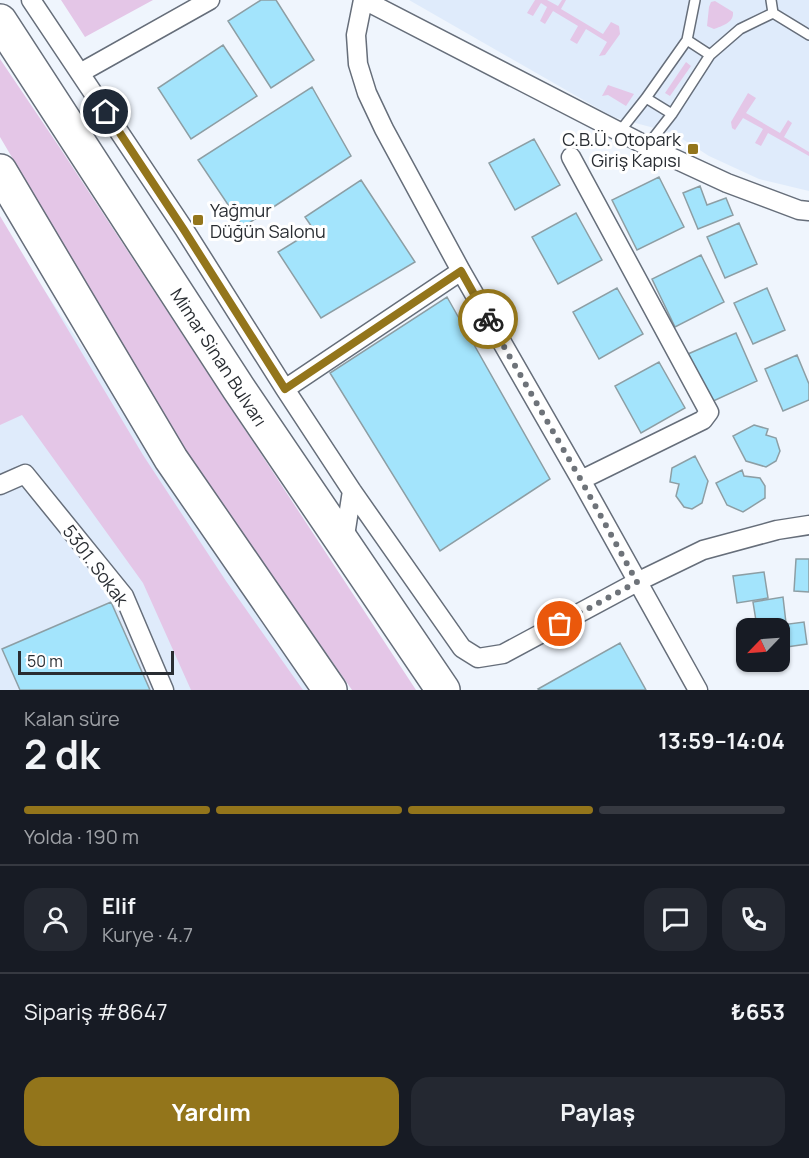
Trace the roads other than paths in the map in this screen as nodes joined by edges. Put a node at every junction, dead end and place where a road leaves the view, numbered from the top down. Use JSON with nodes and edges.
{"nodes":[{"id":1,"x":31,"y":0,"type":"edge"},
{"id":2,"x":210,"y":0,"type":"edge"},
{"id":3,"x":364,"y":0,"type":"edge"},
{"id":4,"x":694,"y":0,"type":"edge"},
{"id":5,"x":771,"y":0,"type":"edge"},
{"id":6,"x":773,"y":13,"type":"junction"},
{"id":7,"x":0,"y":21,"type":"edge"},
{"id":8,"x":809,"y":35,"type":"edge"},
{"id":9,"x":687,"y":40,"type":"junction"},
{"id":10,"x":710,"y":55,"type":"junction"},
{"id":11,"x":80,"y":73,"type":"junction"},
{"id":12,"x":646,"y":98,"type":"junction"},
{"id":13,"x":672,"y":114,"type":"junction"},
{"id":14,"x":620,"y":131,"type":"junction"},
{"id":15,"x":647,"y":146,"type":"junction"},
{"id":16,"x":572,"y":157,"type":"dead end"},
{"id":17,"x":0,"y":171,"type":"edge"},
{"id":18,"x":809,"y":211,"type":"edge"},
{"id":19,"x":461,"y":271,"type":"junction"},
{"id":20,"x":285,"y":389,"type":"junction"},
{"id":21,"x":581,"y":480,"type":"junction"},
{"id":22,"x":0,"y":485,"type":"edge"},
{"id":23,"x":352,"y":491,"type":"junction"},
{"id":24,"x":809,"y":525,"type":"edge"},
{"id":25,"x":343,"y":545,"type":"junction"},
{"id":26,"x":637,"y":582,"type":"junction"},
{"id":27,"x":164,"y":690,"type":"edge"},
{"id":28,"x":330,"y":690,"type":"edge"},
{"id":29,"x":442,"y":690,"type":"edge"},
{"id":30,"x":698,"y":690,"type":"edge"}],
"edges":[{"from":1,"to":11,"type":"street"},
{"from":2,"to":11,"type":"street"},
{"from":3,"to":14,"type":"street"},
{"from":3,"to":19,"type":"street"},
{"from":4,"to":9,"type":"lane"},
{"from":5,"to":6,"type":"lane"},
{"from":6,"to":8,"type":"lane"},
{"from":6,"to":10,"type":"lane"},
{"from":7,"to":25,"type":"highway","name":"Mimar Sinan Bulvarı"},
{"from":9,"to":10,"type":"lane"},
{"from":9,"to":12,"type":"lane"},
{"from":10,"to":13,"type":"lane"},
{"from":11,"to":20,"type":"street"},
{"from":12,"to":13,"type":"lane"},
{"from":12,"to":14,"type":"lane"},
{"from":13,"to":15,"type":"lane"},
{"from":14,"to":15,"type":"street"},
{"from":15,"to":18,"type":"street"},
{"from":16,"to":21,"type":"street"},
{"from":17,"to":28,"type":"highway"},
{"from":19,"to":20,"type":"street"},
{"from":19,"to":21,"type":"street"},
{"from":20,"to":23,"type":"street"},
{"from":21,"to":26,"type":"street"},
{"from":22,"to":27,"type":"street","name":"5301. Sokak"},
{"from":23,"to":25,"type":"street"},
{"from":23,"to":26,"type":"street"},
{"from":24,"to":26,"type":"street"},
{"from":25,"to":29,"type":"highway","name":"Mimar Sinan Bulvarı"},
{"from":26,"to":30,"type":"street"}]}
